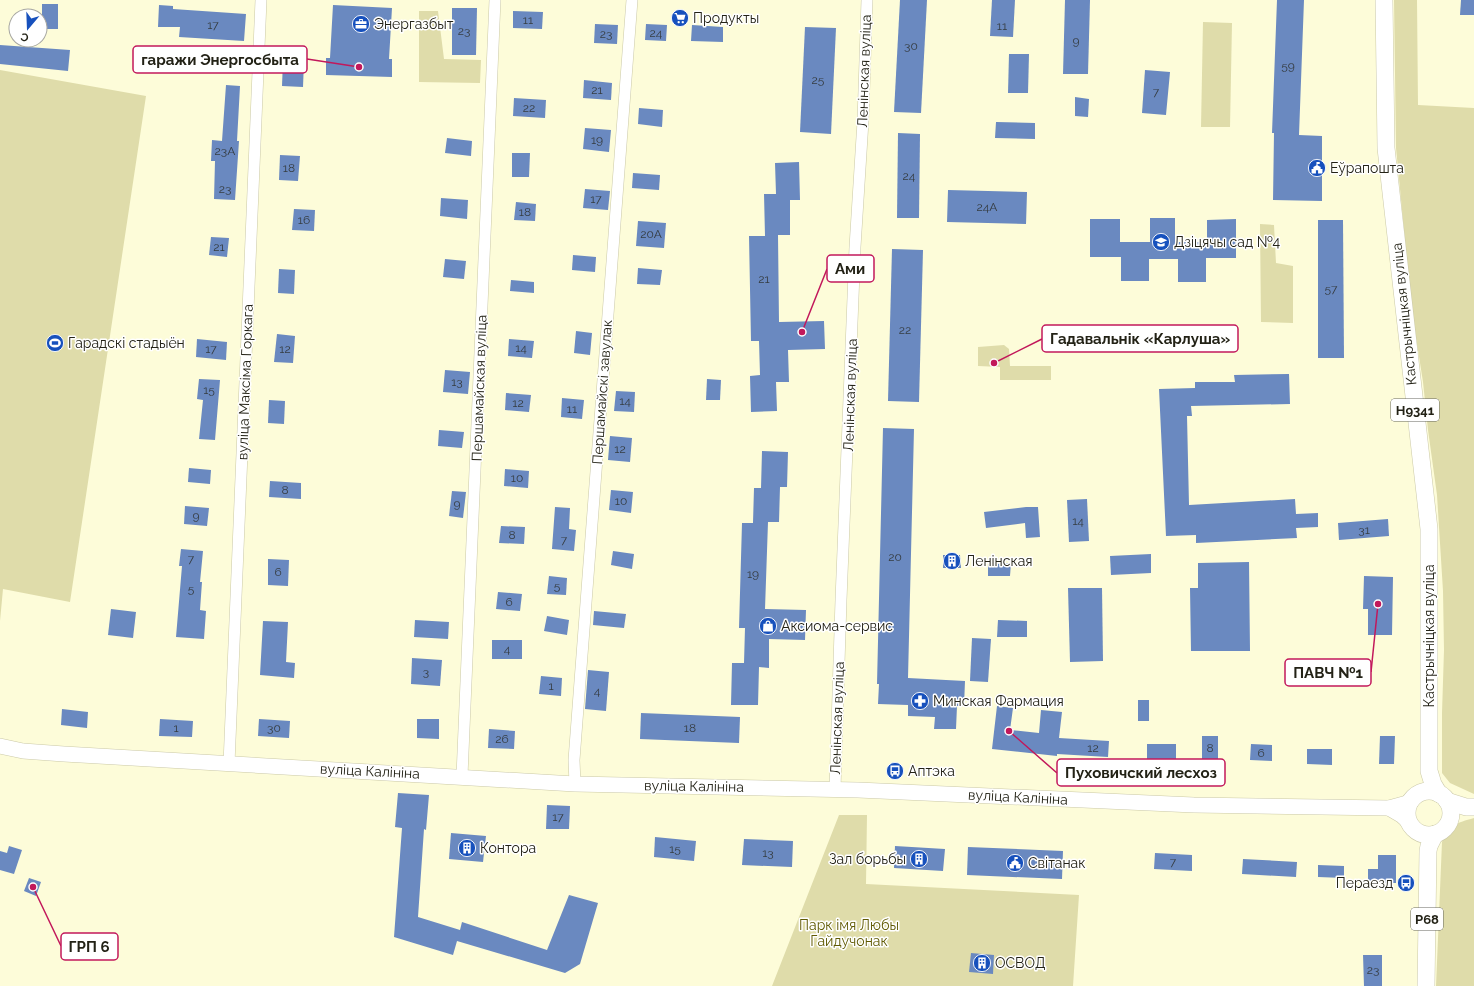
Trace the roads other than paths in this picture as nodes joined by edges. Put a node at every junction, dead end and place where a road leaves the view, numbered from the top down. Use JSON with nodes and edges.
{"nodes":[{"id":1,"x":261,"y":0,"type":"edge"},
{"id":2,"x":496,"y":0,"type":"edge"},
{"id":3,"x":632,"y":0,"type":"edge"},
{"id":4,"x":866,"y":0,"type":"edge"},
{"id":5,"x":1384,"y":0,"type":"edge"},
{"id":6,"x":0,"y":746,"type":"edge"},
{"id":7,"x":229,"y":764,"type":"junction"},
{"id":8,"x":1429,"y":771,"type":"junction"},
{"id":9,"x":462,"y":776,"type":"junction"},
{"id":10,"x":576,"y":784,"type":"junction"},
{"id":11,"x":835,"y":789,"type":"junction"},
{"id":12,"x":1443,"y":797,"type":"junction"},
{"id":13,"x":1413,"y":799,"type":"junction"},
{"id":14,"x":1470,"y":807,"type":"edge"},
{"id":15,"x":1389,"y":808,"type":"junction"},
{"id":16,"x":1450,"y":820,"type":"junction"},
{"id":17,"x":1422,"y":830,"type":"junction"},
{"id":18,"x":1426,"y":986,"type":"edge"}],
"edges":[{"from":1,"to":7,"type":"street","name":"вуліца Максіма Горкага"},
{"from":2,"to":9,"type":"street","name":"Першамайская вуліца"},
{"from":3,"to":10,"type":"street","name":"Першамайскі завулак"},
{"from":4,"to":11,"type":"street","name":"Ленінская вуліца"},
{"from":5,"to":8,"type":"main road","name":"Кастрычніцкая вуліца","number":"Н9341"},
{"from":6,"to":7,"type":"main road","name":"вуліца Калініна"},
{"from":7,"to":9,"type":"main road","name":"вуліца Калініна"},
{"from":8,"to":12,"type":"main road","name":"Кастрычніцкая вуліца","number":"Н9341"},
{"from":8,"to":13,"type":"main road","name":"Кастрычніцкая вуліца","number":"Н9341"},
{"from":9,"to":10,"type":"main road","name":"вуліца Калініна"},
{"from":10,"to":11,"type":"main road","name":"вуліца Калініна"},
{"from":11,"to":15,"type":"main road","name":"вуліца Калініна"},
{"from":12,"to":13,"type":"main road","number":"Р68"},
{"from":12,"to":14,"type":"main road","number":"Р68"},
{"from":12,"to":16,"type":"main road"},
{"from":13,"to":15,"type":"main road","name":"вуліца Калініна"},
{"from":13,"to":17,"type":"main road","number":"Р68"},
{"from":14,"to":16,"type":"main road","number":"Р68"},
{"from":15,"to":17,"type":"main road"},
{"from":16,"to":17,"type":"main road","number":"Р68"},
{"from":17,"to":18,"type":"main road","number":"Р68"}]}
